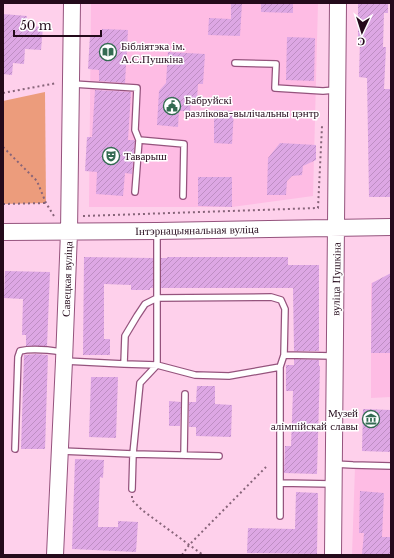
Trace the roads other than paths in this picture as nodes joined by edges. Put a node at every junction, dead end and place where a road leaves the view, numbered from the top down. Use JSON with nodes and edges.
{"nodes":[{"id":1,"x":72,"y":3,"type":"edge"},
{"id":2,"x":338,"y":3,"type":"edge"},
{"id":3,"x":235,"y":63,"type":"dead end"},
{"id":4,"x":64,"y":83,"type":"junction"},
{"id":5,"x":337,"y":90,"type":"junction"},
{"id":6,"x":139,"y":140,"type":"junction"},
{"id":7,"x":135,"y":192,"type":"dead end"},
{"id":8,"x":183,"y":196,"type":"dead end"},
{"id":9,"x":391,"y":227,"type":"edge"},
{"id":10,"x":336,"y":228,"type":"junction"},
{"id":11,"x":158,"y":231,"type":"junction"},
{"id":12,"x":3,"y":232,"type":"edge"},
{"id":13,"x":69,"y":232,"type":"junction"},
{"id":14,"x":157,"y":298,"type":"junction"},
{"id":15,"x":284,"y":355,"type":"junction"},
{"id":16,"x":335,"y":356,"type":"junction"},
{"id":17,"x":64,"y":357,"type":"junction"},
{"id":18,"x":124,"y":364,"type":"junction"},
{"id":19,"x":157,"y":365,"type":"junction"},
{"id":20,"x":280,"y":366,"type":"junction"},
{"id":21,"x":186,"y":394,"type":"dead end"},
{"id":22,"x":15,"y":449,"type":"dead end"},
{"id":23,"x":60,"y":451,"type":"junction"},
{"id":24,"x":133,"y":454,"type":"junction"},
{"id":25,"x":184,"y":455,"type":"junction"},
{"id":26,"x":219,"y":456,"type":"dead end"},
{"id":27,"x":334,"y":464,"type":"junction"},
{"id":28,"x":391,"y":466,"type":"edge"},
{"id":29,"x":280,"y":483,"type":"junction"},
{"id":30,"x":334,"y":484,"type":"junction"},
{"id":31,"x":132,"y":489,"type":"road end"},
{"id":32,"x":280,"y":516,"type":"dead end"},
{"id":33,"x":56,"y":555,"type":"edge"},
{"id":34,"x":333,"y":555,"type":"edge"}],
"edges":[{"from":1,"to":4,"type":"main road","name":"Савецкая вуліца"},
{"from":2,"to":5,"type":"main road","name":"вуліца Пушкіна"},
{"from":3,"to":5,"type":"lane"},
{"from":4,"to":6,"type":"lane"},
{"from":4,"to":13,"type":"main road","name":"Савецкая вуліца"},
{"from":5,"to":10,"type":"main road","name":"вуліца Пушкіна"},
{"from":6,"to":7,"type":"lane"},
{"from":6,"to":8,"type":"lane"},
{"from":9,"to":10,"type":"main road","name":"Інтэрнацыянальная вуліца"},
{"from":10,"to":11,"type":"main road","name":"Інтэрнацыянальная вуліца"},
{"from":10,"to":16,"type":"main road","name":"вуліца Пушкіна"},
{"from":11,"to":13,"type":"main road","name":"Інтэрнацыянальная вуліца"},
{"from":11,"to":14,"type":"lane"},
{"from":12,"to":13,"type":"main road","name":"Інтэрнацыянальная вуліца"},
{"from":13,"to":17,"type":"main road","name":"Савецкая вуліца"},
{"from":14,"to":15,"type":"lane"},
{"from":14,"to":18,"type":"lane"},
{"from":14,"to":19,"type":"lane"},
{"from":15,"to":16,"type":"lane"},
{"from":15,"to":20,"type":"lane"},
{"from":16,"to":27,"type":"main road","name":"вуліца Пушкіна"},
{"from":17,"to":18,"type":"lane"},
{"from":17,"to":22,"type":"lane"},
{"from":17,"to":23,"type":"main road","name":"Савецкая вуліца"},
{"from":18,"to":19,"type":"lane"},
{"from":19,"to":20,"type":"lane"},
{"from":19,"to":24,"type":"lane"},
{"from":20,"to":29,"type":"lane"},
{"from":21,"to":25,"type":"lane"},
{"from":23,"to":24,"type":"lane"},
{"from":23,"to":33,"type":"main road","name":"Савецкая вуліца"},
{"from":24,"to":25,"type":"lane"},
{"from":24,"to":31,"type":"lane"},
{"from":25,"to":26,"type":"lane"},
{"from":27,"to":28,"type":"lane"},
{"from":27,"to":30,"type":"main road","name":"вуліца Пушкіна"},
{"from":29,"to":30,"type":"lane"},
{"from":29,"to":32,"type":"lane"},
{"from":30,"to":34,"type":"main road","name":"вуліца Пушкіна"}]}
